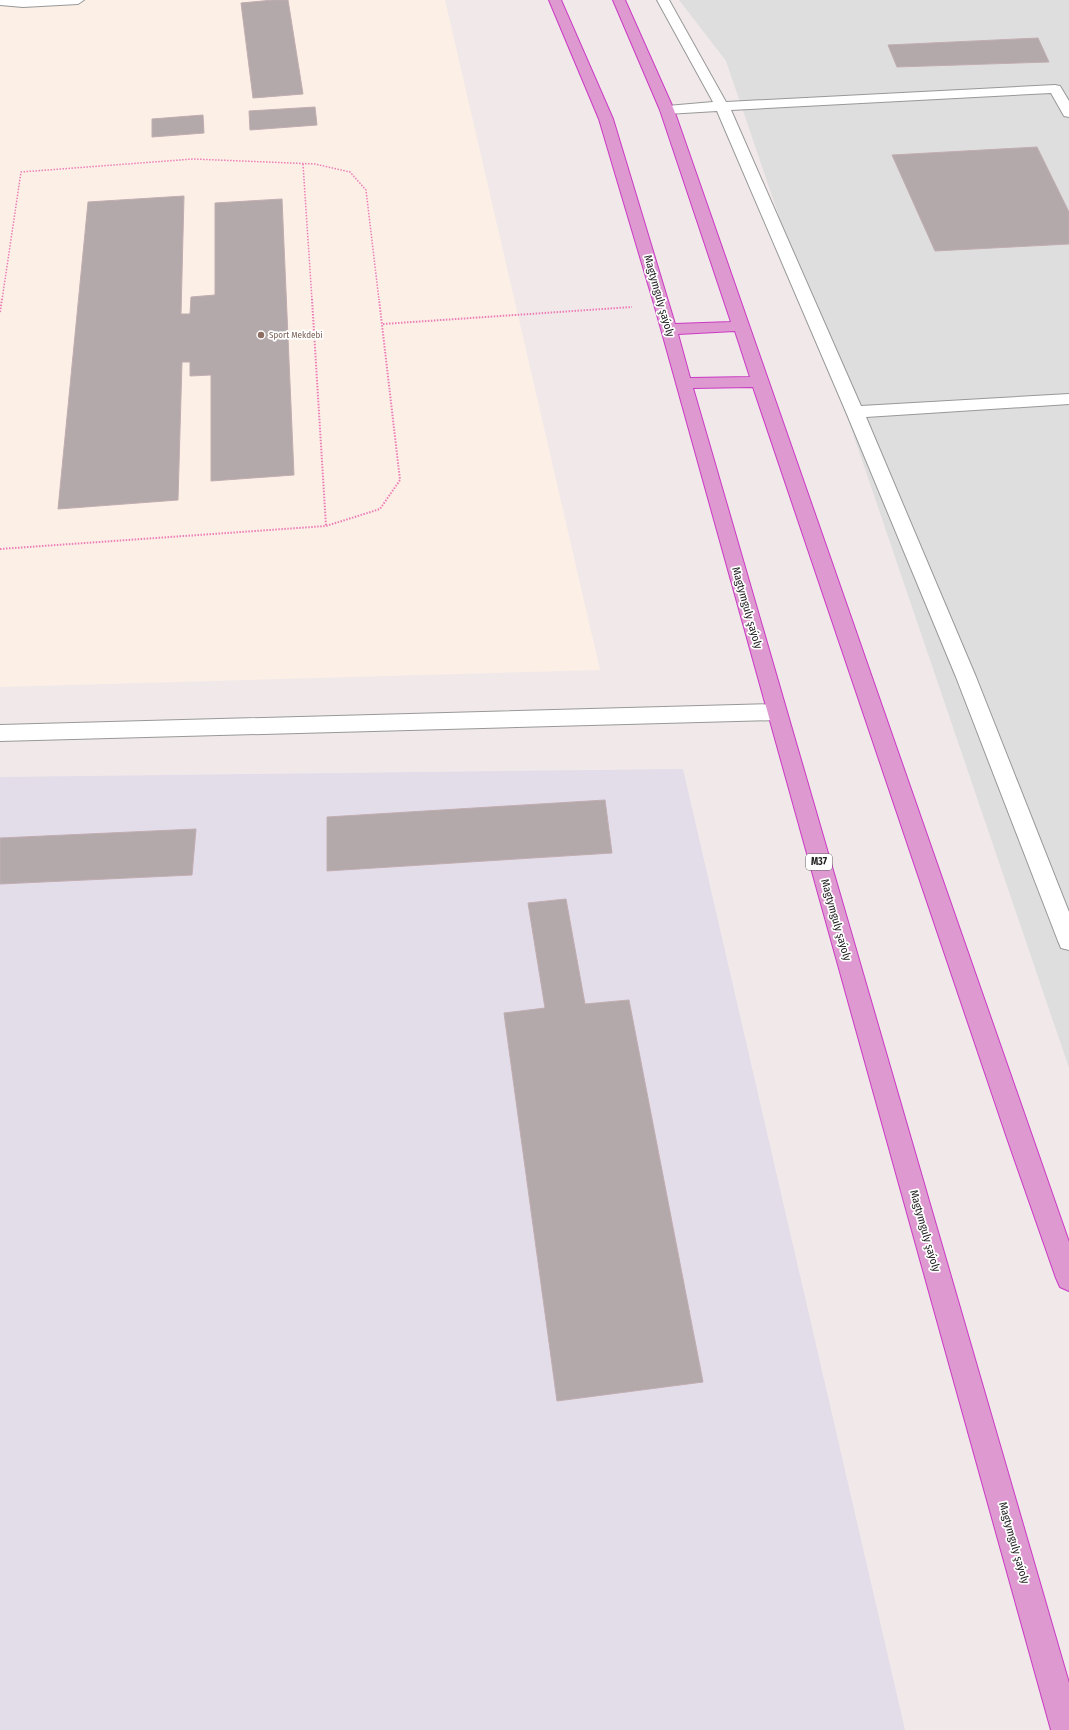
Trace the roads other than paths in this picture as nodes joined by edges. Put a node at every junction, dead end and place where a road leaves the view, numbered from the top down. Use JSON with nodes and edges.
{"nodes":[{"id":1,"x":78,"y":0,"type":"edge"},
{"id":2,"x":555,"y":0,"type":"edge"},
{"id":3,"x":619,"y":0,"type":"edge"},
{"id":4,"x":663,"y":0,"type":"edge"},
{"id":5,"x":0,"y":1,"type":"edge"},
{"id":6,"x":722,"y":106,"type":"junction"},
{"id":7,"x":667,"y":110,"type":"junction"},
{"id":8,"x":1069,"y":113,"type":"edge"},
{"id":9,"x":742,"y":326,"type":"junction"},
{"id":10,"x":669,"y":329,"type":"junction"},
{"id":11,"x":761,"y":382,"type":"junction"},
{"id":12,"x":683,"y":383,"type":"junction"},
{"id":13,"x":1069,"y":399,"type":"edge"},
{"id":14,"x":855,"y":412,"type":"junction"},
{"id":15,"x":776,"y":712,"type":"junction"},
{"id":16,"x":0,"y":733,"type":"edge"},
{"id":17,"x":1069,"y":941,"type":"edge"},
{"id":18,"x":1063,"y":1240,"type":"edge"},
{"id":19,"x":1069,"y":1278,"type":"edge"},
{"id":20,"x":1067,"y":1730,"type":"edge"}],
"edges":[{"from":1,"to":5,"type":"street"},
{"from":2,"to":10,"type":"highway","name":"Magtymguly şaýoly","number":"M37"},
{"from":3,"to":7,"type":"highway"},
{"from":4,"to":6,"type":"street"},
{"from":6,"to":7,"type":"street"},
{"from":6,"to":8,"type":"street"},
{"from":6,"to":14,"type":"street"},
{"from":7,"to":9,"type":"highway"},
{"from":9,"to":10,"type":"highway"},
{"from":9,"to":11,"type":"highway"},
{"from":10,"to":12,"type":"highway","name":"Magtymguly şaýoly","number":"M37"},
{"from":11,"to":12,"type":"highway"},
{"from":11,"to":18,"type":"highway"},
{"from":12,"to":15,"type":"highway","name":"Magtymguly şaýoly","number":"M37"},
{"from":13,"to":14,"type":"street"},
{"from":14,"to":17,"type":"street"},
{"from":15,"to":16,"type":"street"},
{"from":15,"to":20,"type":"highway","name":"Magtymguly şaýoly","number":"M37"},
{"from":18,"to":19,"type":"highway"}]}
